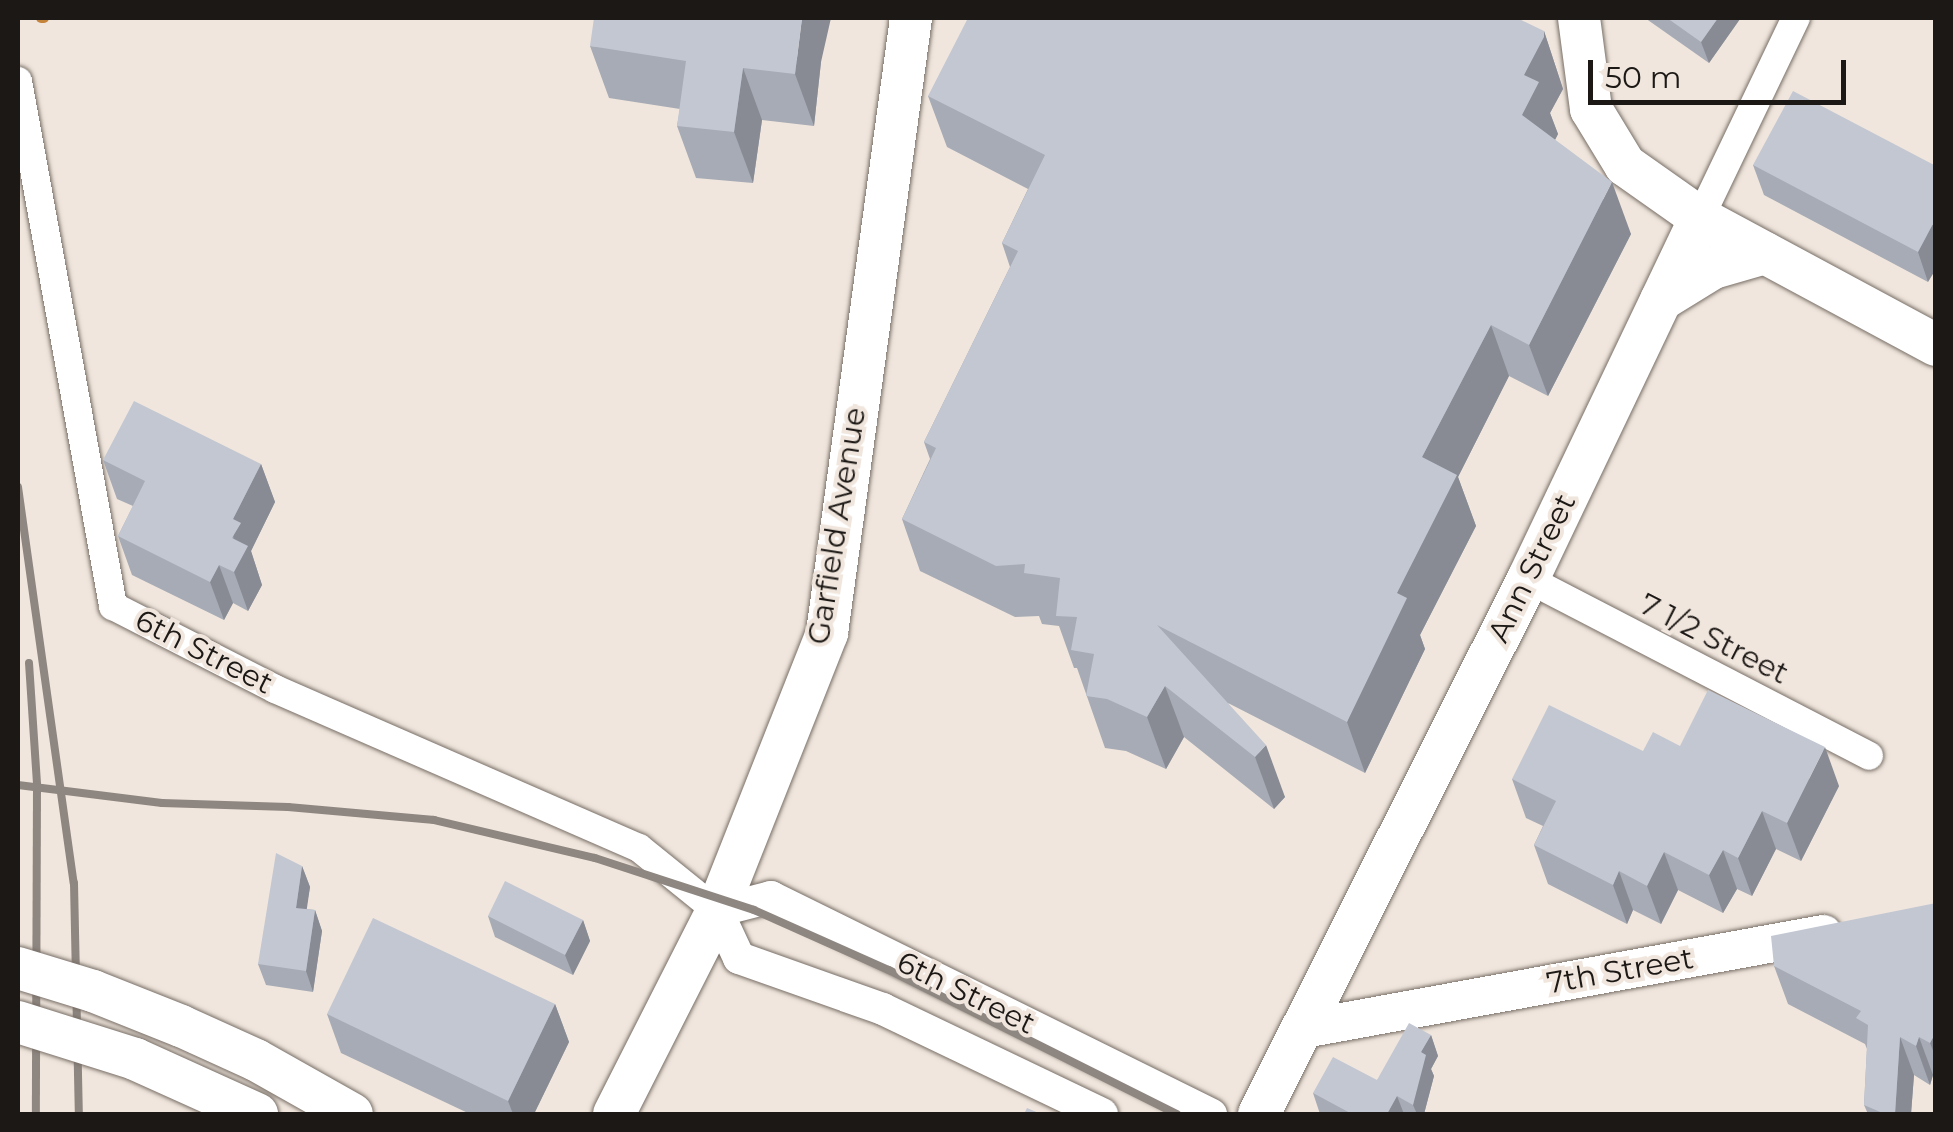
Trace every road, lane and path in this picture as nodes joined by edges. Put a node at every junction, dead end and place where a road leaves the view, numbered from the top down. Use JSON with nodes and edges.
{"nodes":[{"id":1,"x":911,"y":18,"type":"edge"},
{"id":2,"x":1580,"y":18,"type":"edge"},
{"id":3,"x":1796,"y":18,"type":"edge"},
{"id":4,"x":18,"y":81,"type":"edge"},
{"id":5,"x":1700,"y":218,"type":"junction"},
{"id":6,"x":1765,"y":253,"type":"junction"},
{"id":7,"x":1661,"y":300,"type":"junction"},
{"id":8,"x":1936,"y":345,"type":"edge"},
{"id":9,"x":1528,"y":579,"type":"junction"},
{"id":10,"x":1869,"y":756,"type":"dead end"},
{"id":11,"x":717,"y":911,"type":"junction"},
{"id":12,"x":1854,"y":928,"type":"edge"},
{"id":13,"x":18,"y":968,"type":"edge"},
{"id":14,"x":18,"y":1022,"type":"edge"},
{"id":15,"x":1304,"y":1029,"type":"junction"},
{"id":16,"x":257,"y":1114,"type":"edge"},
{"id":17,"x":352,"y":1114,"type":"edge"},
{"id":18,"x":614,"y":1114,"type":"edge"},
{"id":19,"x":1102,"y":1114,"type":"edge"},
{"id":20,"x":1211,"y":1114,"type":"edge"},
{"id":21,"x":1259,"y":1114,"type":"edge"}],
"edges":[{"from":1,"to":11,"type":"main road","name":"Garfield Avenue"},
{"from":2,"to":5,"type":"main road"},
{"from":3,"to":5,"type":"street","name":"Ann Street"},
{"from":4,"to":11,"type":"street","name":"6th Street"},
{"from":5,"to":6,"type":"main road"},
{"from":5,"to":7,"type":"main road","name":"Ann Street"},
{"from":6,"to":7,"type":"main road"},
{"from":6,"to":8,"type":"main road"},
{"from":7,"to":9,"type":"main road","name":"Ann Street"},
{"from":9,"to":10,"type":"street","name":"7 1/2 Street"},
{"from":9,"to":15,"type":"main road","name":"Ann Street"},
{"from":11,"to":18,"type":"main road","name":"Garfield Avenue"},
{"from":11,"to":19,"type":"street","name":"6th Street"},
{"from":11,"to":20,"type":"street","name":"6th Street"},
{"from":12,"to":15,"type":"main road","name":"7th Street"},
{"from":13,"to":17,"type":"main road","bridge":true},
{"from":14,"to":16,"type":"main road","bridge":true},
{"from":15,"to":21,"type":"main road","name":"Ann Street"}]}
